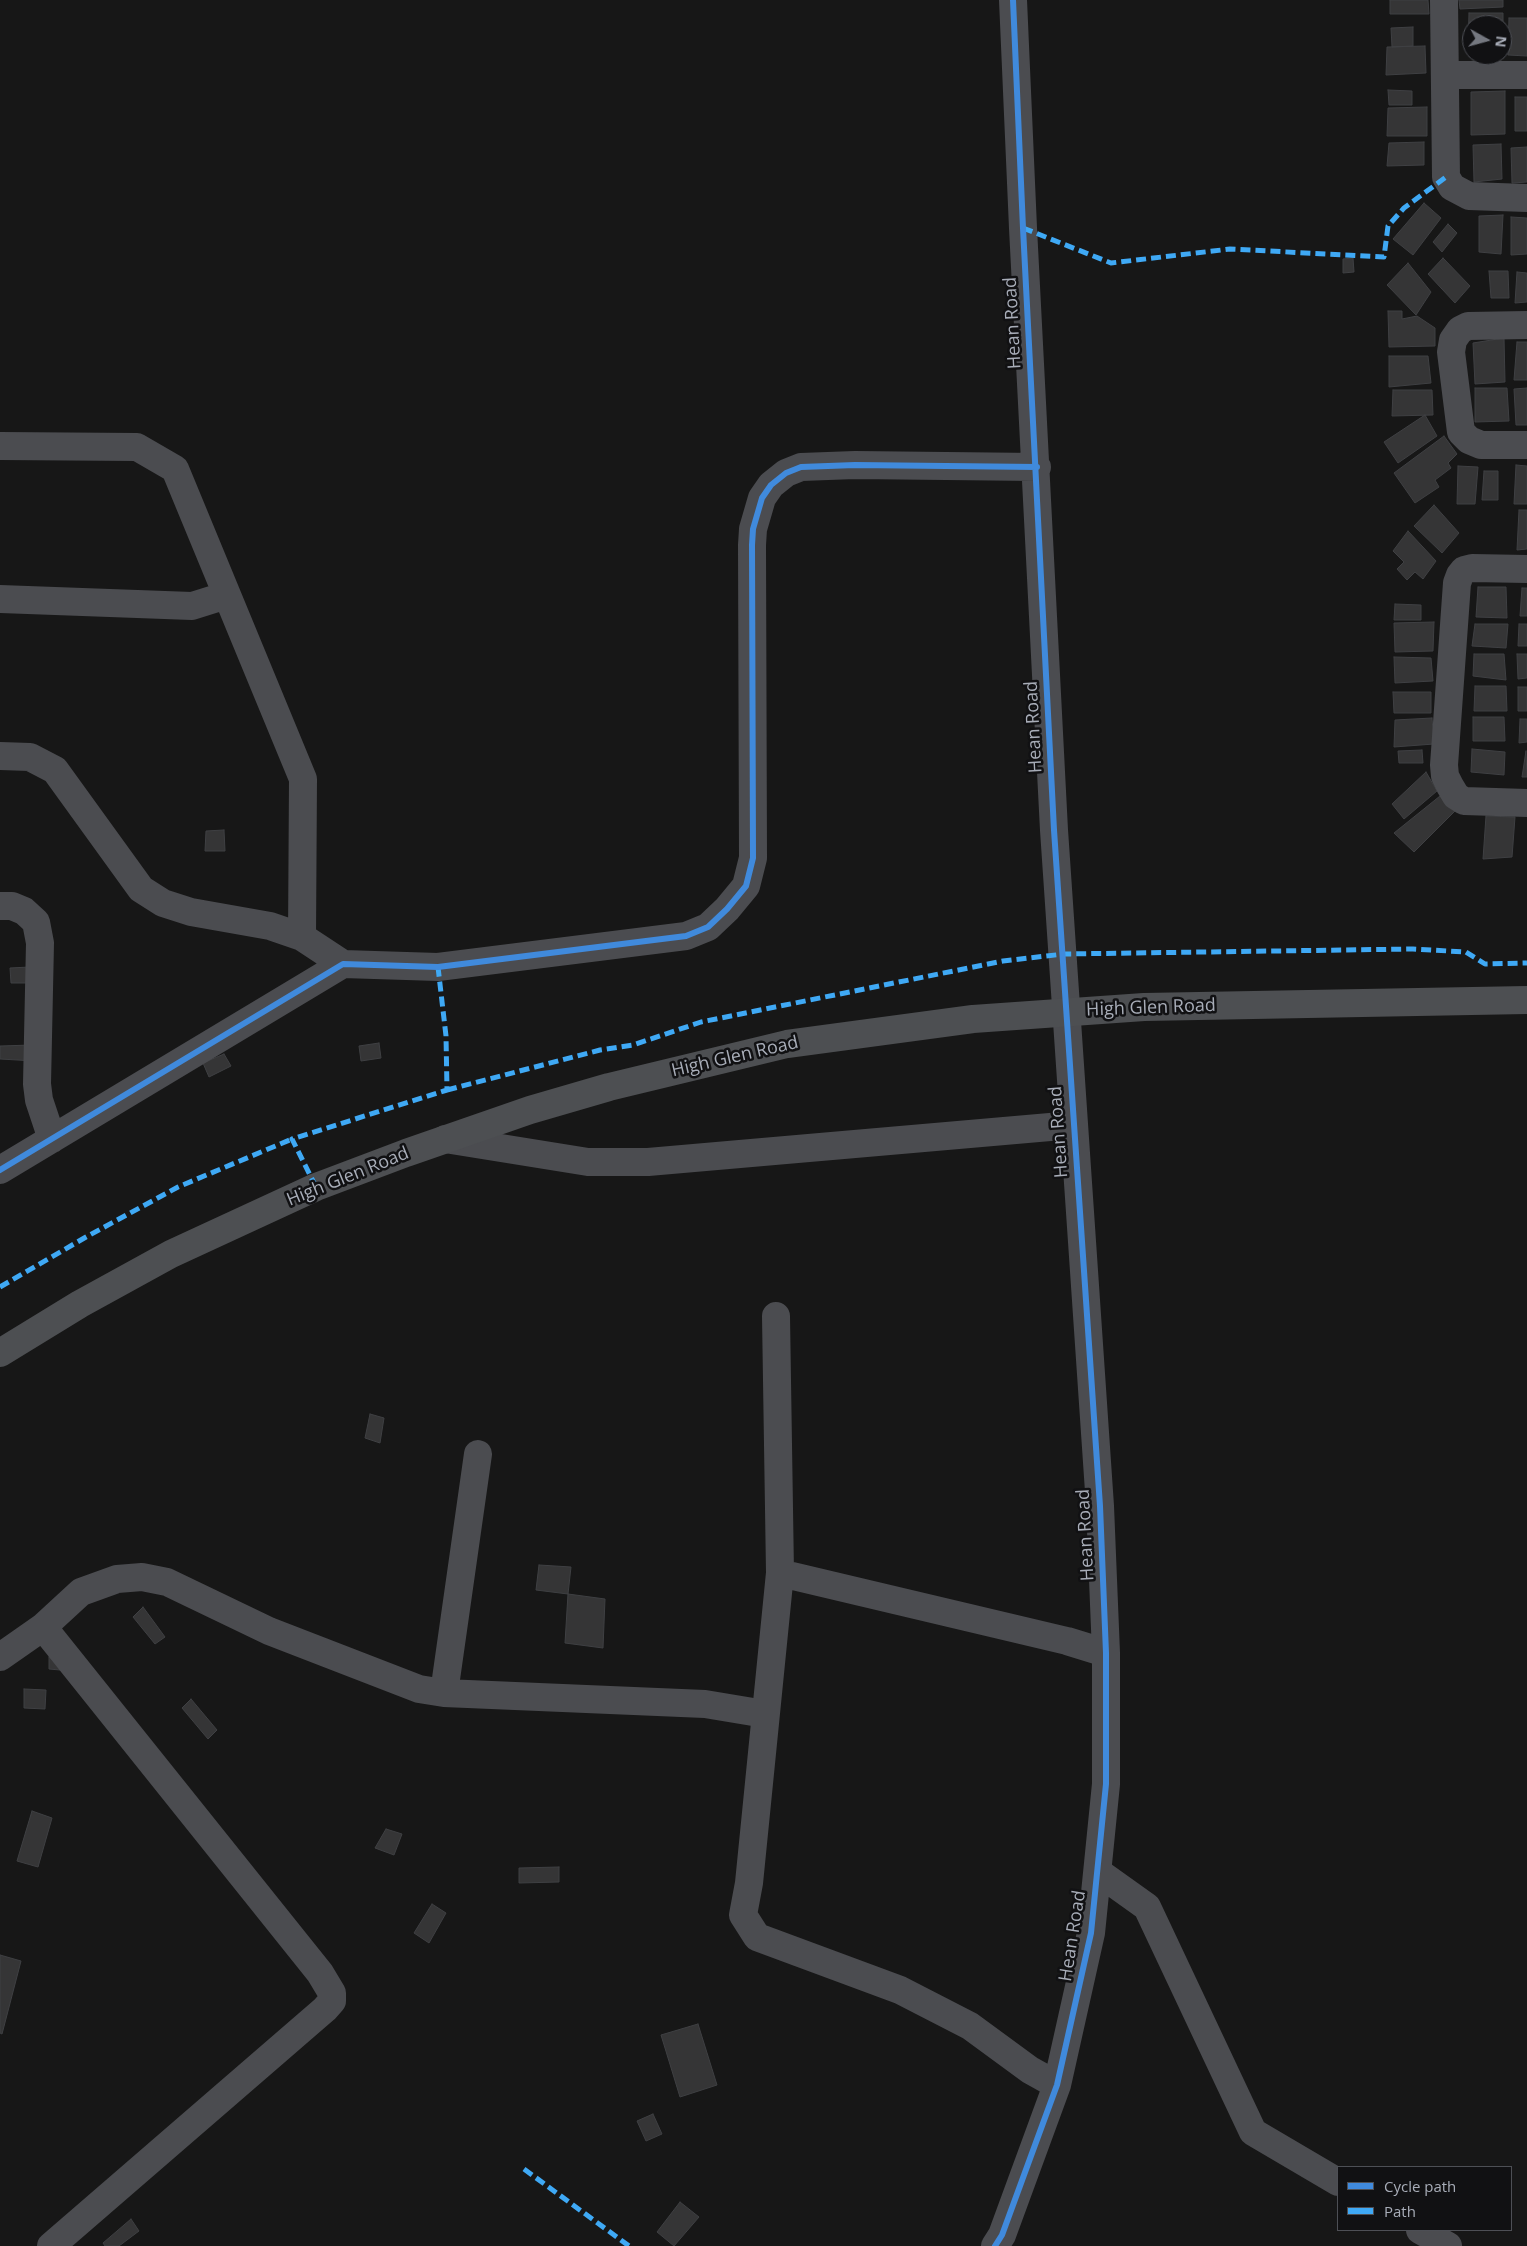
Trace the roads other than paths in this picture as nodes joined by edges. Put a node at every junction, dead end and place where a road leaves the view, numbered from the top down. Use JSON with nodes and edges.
{"nodes":[{"id":1,"x":1013,"y":0,"type":"edge"},
{"id":2,"x":1444,"y":0,"type":"edge"},
{"id":3,"x":1446,"y":75,"type":"junction"},
{"id":4,"x":1527,"y":75,"type":"edge"},
{"id":5,"x":1527,"y":198,"type":"edge"},
{"id":6,"x":1527,"y":325,"type":"edge"},
{"id":7,"x":1527,"y":445,"type":"edge"},
{"id":8,"x":0,"y":446,"type":"edge"},
{"id":9,"x":1037,"y":467,"type":"junction"},
{"id":10,"x":1527,"y":569,"type":"edge"},
{"id":11,"x":227,"y":595,"type":"junction"},
{"id":12,"x":0,"y":600,"type":"edge"},
{"id":13,"x":0,"y":756,"type":"edge"},
{"id":14,"x":1527,"y":802,"type":"edge"},
{"id":15,"x":0,"y":906,"type":"edge"},
{"id":16,"x":302,"y":937,"type":"junction"},
{"id":17,"x":343,"y":964,"type":"junction"},
{"id":18,"x":1527,"y":1000,"type":"edge"},
{"id":19,"x":1066,"y":1012,"type":"junction"},
{"id":20,"x":1073,"y":1125,"type":"junction"},
{"id":21,"x":52,"y":1139,"type":"junction"},
{"id":22,"x":445,"y":1139,"type":"junction"},
{"id":23,"x":0,"y":1170,"type":"edge"},
{"id":24,"x":776,"y":1316,"type":"dead end"},
{"id":25,"x":0,"y":1353,"type":"edge"},
{"id":26,"x":478,"y":1454,"type":"dead end"},
{"id":27,"x":780,"y":1573,"type":"junction"},
{"id":28,"x":43,"y":1627,"type":"junction"},
{"id":29,"x":1106,"y":1653,"type":"junction"},
{"id":30,"x":0,"y":1657,"type":"edge"},
{"id":31,"x":444,"y":1693,"type":"junction"},
{"id":32,"x":765,"y":1714,"type":"junction"},
{"id":33,"x":1098,"y":1872,"type":"junction"},
{"id":34,"x":1058,"y":2085,"type":"junction"},
{"id":35,"x":1337,"y":2181,"type":"edge"},
{"id":36,"x":1422,"y":2231,"type":"edge"},
{"id":37,"x":51,"y":2246,"type":"edge"},
{"id":38,"x":995,"y":2246,"type":"edge"},
{"id":39,"x":1448,"y":2246,"type":"edge"}],
"edges":[{"from":1,"to":9,"type":"street","name":"Hean Road"},
{"from":2,"to":3,"type":"street"},
{"from":3,"to":4,"type":"street"},
{"from":3,"to":5,"type":"street"},
{"from":6,"to":7,"type":"street"},
{"from":8,"to":11,"type":"street"},
{"from":9,"to":17,"type":"street"},
{"from":9,"to":19,"type":"street","name":"Hean Road"},
{"from":10,"to":14,"type":"street"},
{"from":11,"to":12,"type":"street"},
{"from":11,"to":16,"type":"street"},
{"from":13,"to":16,"type":"street"},
{"from":15,"to":21,"type":"street"},
{"from":16,"to":17,"type":"street"},
{"from":17,"to":21,"type":"street"},
{"from":18,"to":19,"type":"main road","name":"High Glen Road"},
{"from":19,"to":20,"type":"street","name":"Hean Road"},
{"from":19,"to":22,"type":"main road","name":"High Glen Road"},
{"from":20,"to":22,"type":"street"},
{"from":20,"to":29,"type":"street","name":"Hean Road"},
{"from":21,"to":23,"type":"street"},
{"from":22,"to":25,"type":"main road","name":"High Glen Road"},
{"from":24,"to":27,"type":"street"},
{"from":26,"to":31,"type":"street"},
{"from":27,"to":29,"type":"street"},
{"from":27,"to":32,"type":"street"},
{"from":28,"to":30,"type":"street"},
{"from":28,"to":31,"type":"street"},
{"from":28,"to":37,"type":"street"},
{"from":29,"to":33,"type":"street","name":"Hean Road"},
{"from":31,"to":32,"type":"street"},
{"from":32,"to":34,"type":"street"},
{"from":33,"to":34,"type":"street","name":"Hean Road"},
{"from":33,"to":35,"type":"street"},
{"from":34,"to":38,"type":"street","name":"Hean Road"},
{"from":36,"to":39,"type":"street"}]}
